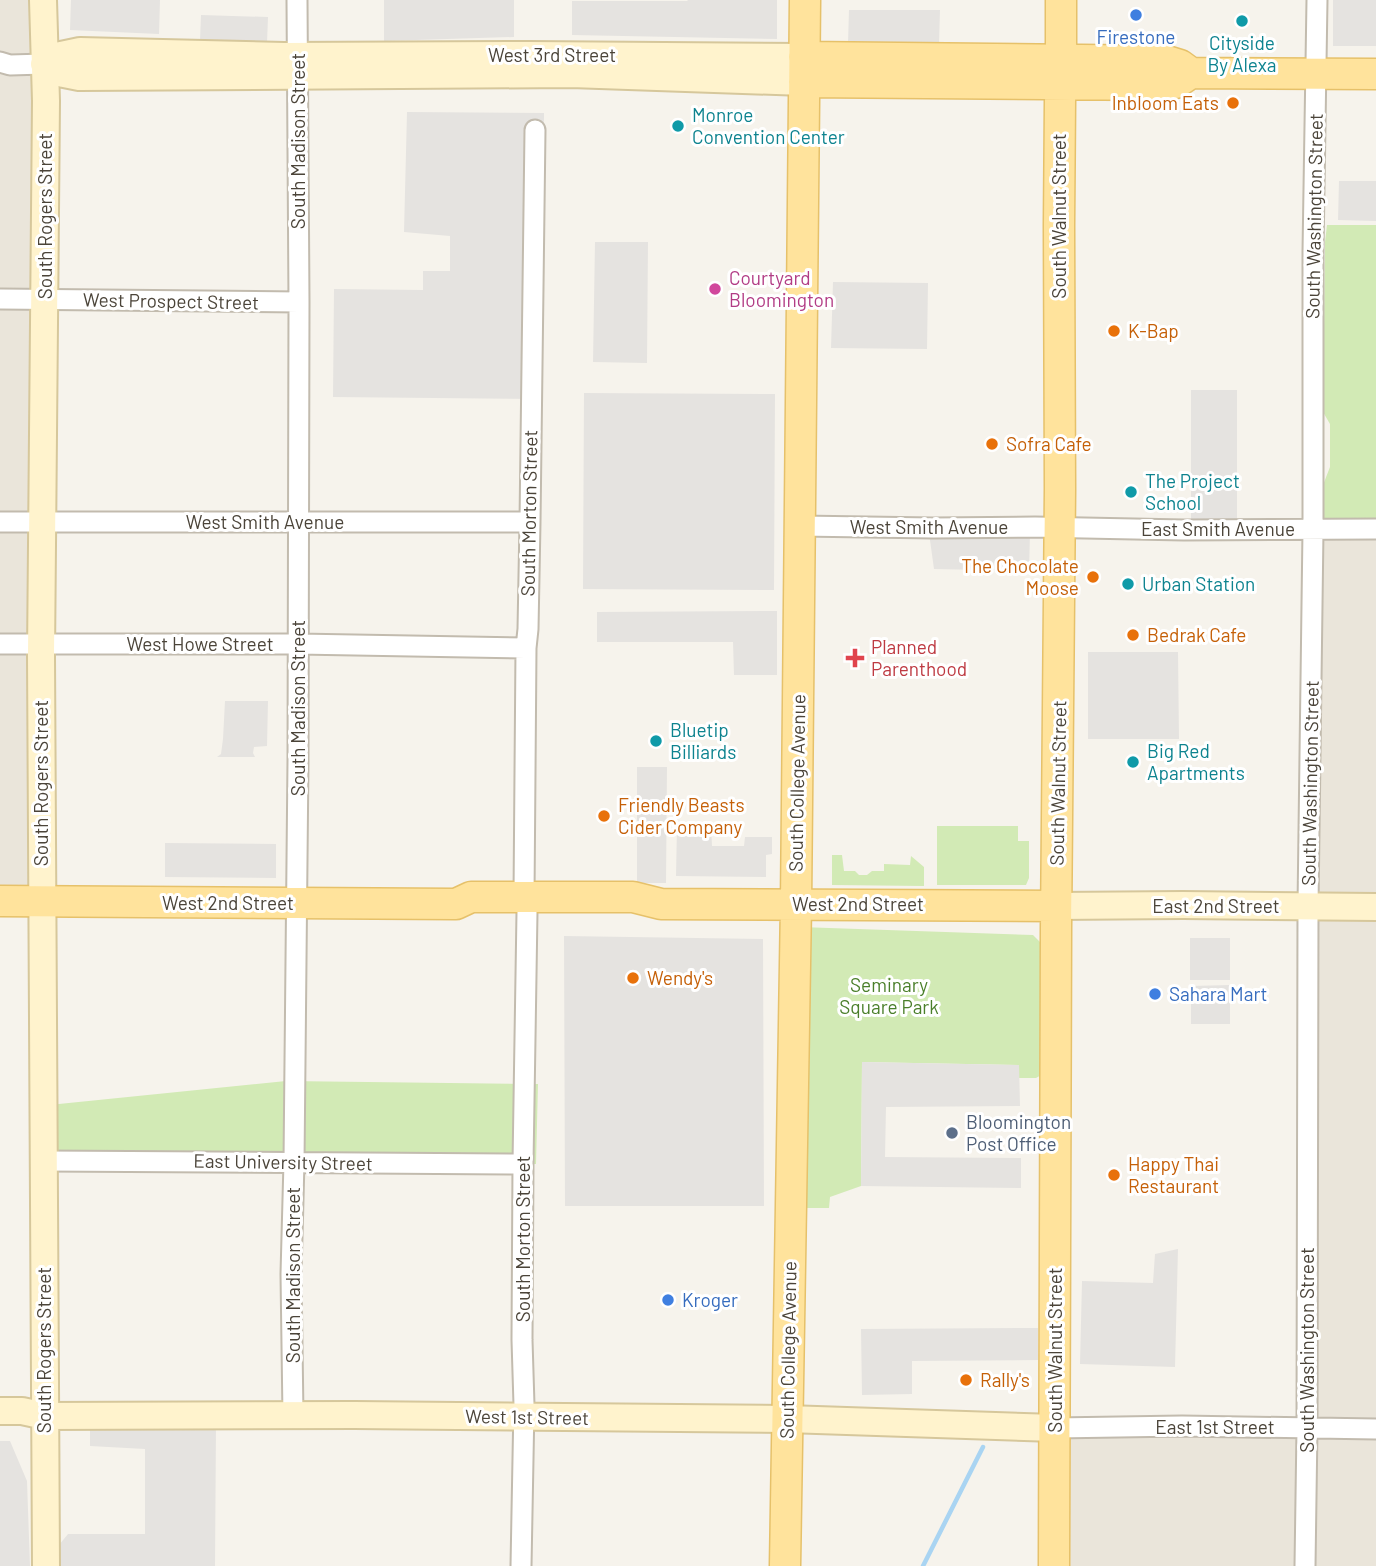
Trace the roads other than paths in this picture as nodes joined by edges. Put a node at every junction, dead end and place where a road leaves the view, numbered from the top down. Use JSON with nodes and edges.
{"nodes":[{"id":1,"x":43,"y":0,"type":"edge"},
{"id":2,"x":297,"y":0,"type":"edge"},
{"id":3,"x":805,"y":0,"type":"edge"},
{"id":4,"x":1061,"y":0,"type":"edge"},
{"id":5,"x":1317,"y":0,"type":"edge"},
{"id":6,"x":0,"y":62,"type":"edge"},
{"id":7,"x":44,"y":64,"type":"junction"},
{"id":8,"x":298,"y":66,"type":"junction"},
{"id":9,"x":804,"y":69,"type":"junction"},
{"id":10,"x":1063,"y":72,"type":"junction"},
{"id":11,"x":1316,"y":74,"type":"junction"},
{"id":12,"x":1376,"y":74,"type":"edge"},
{"id":13,"x":535,"y":130,"type":"dead end"},
{"id":14,"x":0,"y":299,"type":"edge"},
{"id":15,"x":45,"y":300,"type":"junction"},
{"id":16,"x":299,"y":302,"type":"junction"},
{"id":17,"x":298,"y":521,"type":"junction"},
{"id":18,"x":0,"y":522,"type":"edge"},
{"id":19,"x":43,"y":522,"type":"junction"},
{"id":20,"x":530,"y":522,"type":"junction"},
{"id":21,"x":800,"y":526,"type":"junction"},
{"id":22,"x":1059,"y":527,"type":"junction"},
{"id":23,"x":1376,"y":529,"type":"edge"},
{"id":24,"x":1313,"y":530,"type":"junction"},
{"id":25,"x":0,"y":644,"type":"edge"},
{"id":26,"x":41,"y":644,"type":"junction"},
{"id":27,"x":298,"y":644,"type":"junction"},
{"id":28,"x":526,"y":648,"type":"junction"},
{"id":29,"x":0,"y":901,"type":"edge"},
{"id":30,"x":42,"y":901,"type":"junction"},
{"id":31,"x":297,"y":903,"type":"junction"},
{"id":32,"x":526,"y":904,"type":"junction"},
{"id":33,"x":796,"y":904,"type":"junction"},
{"id":34,"x":1056,"y":906,"type":"junction"},
{"id":35,"x":1308,"y":906,"type":"junction"},
{"id":36,"x":1376,"y":907,"type":"edge"},
{"id":37,"x":44,"y":1161,"type":"junction"},
{"id":38,"x":294,"y":1162,"type":"junction"},
{"id":39,"x":523,"y":1164,"type":"junction"},
{"id":40,"x":0,"y":1411,"type":"edge"},
{"id":41,"x":45,"y":1416,"type":"junction"},
{"id":42,"x":293,"y":1416,"type":"junction"},
{"id":43,"x":523,"y":1418,"type":"junction"},
{"id":44,"x":787,"y":1419,"type":"junction"},
{"id":45,"x":1055,"y":1427,"type":"junction"},
{"id":46,"x":1307,"y":1428,"type":"junction"},
{"id":47,"x":1376,"y":1429,"type":"edge"},
{"id":48,"x":46,"y":1566,"type":"edge"},
{"id":49,"x":521,"y":1566,"type":"edge"},
{"id":50,"x":785,"y":1566,"type":"edge"},
{"id":51,"x":1054,"y":1566,"type":"edge"},
{"id":52,"x":1305,"y":1566,"type":"edge"}],
"edges":[{"from":1,"to":7,"type":"street","name":"South Rogers Street"},
{"from":2,"to":8,"type":"street","name":"South Madison Street"},
{"from":3,"to":9,"type":"main road","name":"South College Avenue"},
{"from":4,"to":10,"type":"main road","name":"South Walnut Street"},
{"from":5,"to":11,"type":"street","name":"South Washington Street"},
{"from":6,"to":7,"type":"street","name":"West 3rd Street"},
{"from":7,"to":8,"type":"street","name":"West 3rd Street"},
{"from":7,"to":15,"type":"street","name":"South Rogers Street"},
{"from":8,"to":9,"type":"street","name":"West 3rd Street"},
{"from":8,"to":16,"type":"street","name":"South Madison Street"},
{"from":9,"to":10,"type":"main road","name":"West 3rd Street"},
{"from":9,"to":21,"type":"main road","name":"South College Avenue"},
{"from":10,"to":11,"type":"main road","name":"West 3rd Street"},
{"from":10,"to":22,"type":"main road","name":"South Walnut Street"},
{"from":11,"to":12,"type":"main road"},
{"from":11,"to":24,"type":"street","name":"South Washington Street"},
{"from":13,"to":20,"type":"street","name":"South Morton Street"},
{"from":14,"to":15,"type":"street","name":"West Prospect Street"},
{"from":15,"to":16,"type":"street","name":"West Prospect Street"},
{"from":15,"to":19,"type":"street","name":"South Rogers Street"},
{"from":16,"to":17,"type":"street","name":"South Madison Street"},
{"from":17,"to":19,"type":"street","name":"West Smith Avenue"},
{"from":17,"to":20,"type":"street","name":"West Smith Avenue"},
{"from":17,"to":27,"type":"street","name":"South Madison Street"},
{"from":18,"to":19,"type":"street","name":"West Smith Avenue"},
{"from":19,"to":26,"type":"street","name":"South Rogers Street"},
{"from":20,"to":28,"type":"street","name":"South Morton Street"},
{"from":21,"to":22,"type":"street","name":"West Smith Avenue"},
{"from":21,"to":33,"type":"main road","name":"South College Avenue"},
{"from":22,"to":24,"type":"street","name":"East Smith Avenue"},
{"from":22,"to":34,"type":"main road","name":"South Walnut Street"},
{"from":23,"to":24,"type":"street","name":"East Smith Avenue"},
{"from":24,"to":35,"type":"street","name":"South Washington Street"},
{"from":25,"to":26,"type":"street","name":"West Howe Street"},
{"from":26,"to":27,"type":"street","name":"West Howe Street"},
{"from":26,"to":30,"type":"street","name":"South Rogers Street"},
{"from":27,"to":28,"type":"street","name":"West Howe Street"},
{"from":27,"to":31,"type":"street","name":"South Madison Street"},
{"from":28,"to":32,"type":"street","name":"South Morton Street"},
{"from":29,"to":30,"type":"main road","name":"West 2nd Street"},
{"from":30,"to":31,"type":"main road","name":"West 2nd Street"},
{"from":30,"to":37,"type":"street","name":"South Rogers Street"},
{"from":31,"to":32,"type":"main road","name":"West 2nd Street"},
{"from":31,"to":38,"type":"street","name":"South Madison Street"},
{"from":32,"to":33,"type":"main road","name":"West 2nd Street"},
{"from":32,"to":39,"type":"street","name":"South Morton Street"},
{"from":33,"to":34,"type":"main road","name":"West 2nd Street"},
{"from":33,"to":44,"type":"main road","name":"South College Avenue"},
{"from":34,"to":35,"type":"street","name":"East 2nd Street"},
{"from":34,"to":45,"type":"main road","name":"South Walnut Street"},
{"from":35,"to":36,"type":"street","name":"East 2nd Street"},
{"from":35,"to":46,"type":"street","name":"South Washington Street"},
{"from":37,"to":38,"type":"street","name":"East University Street"},
{"from":37,"to":41,"type":"street","name":"South Rogers Street"},
{"from":38,"to":39,"type":"street","name":"East University Street"},
{"from":38,"to":42,"type":"street","name":"South Madison Street"},
{"from":39,"to":43,"type":"street","name":"South Morton Street"},
{"from":40,"to":41,"type":"street","name":"West 1st Street"},
{"from":41,"to":42,"type":"street","name":"West 1st Street"},
{"from":41,"to":48,"type":"street","name":"South Rogers Street"},
{"from":42,"to":43,"type":"street","name":"West 1st Street"},
{"from":43,"to":44,"type":"street","name":"West 1st Street"},
{"from":43,"to":49,"type":"street","name":"South Morton Street"},
{"from":44,"to":45,"type":"street","name":"West 1st Street"},
{"from":44,"to":50,"type":"main road","name":"South College Avenue"},
{"from":45,"to":46,"type":"street","name":"East 1st Street"},
{"from":45,"to":51,"type":"main road","name":"South Walnut Street"},
{"from":46,"to":47,"type":"street","name":"East 1st Street"},
{"from":46,"to":52,"type":"street","name":"South Washington Street"}]}
